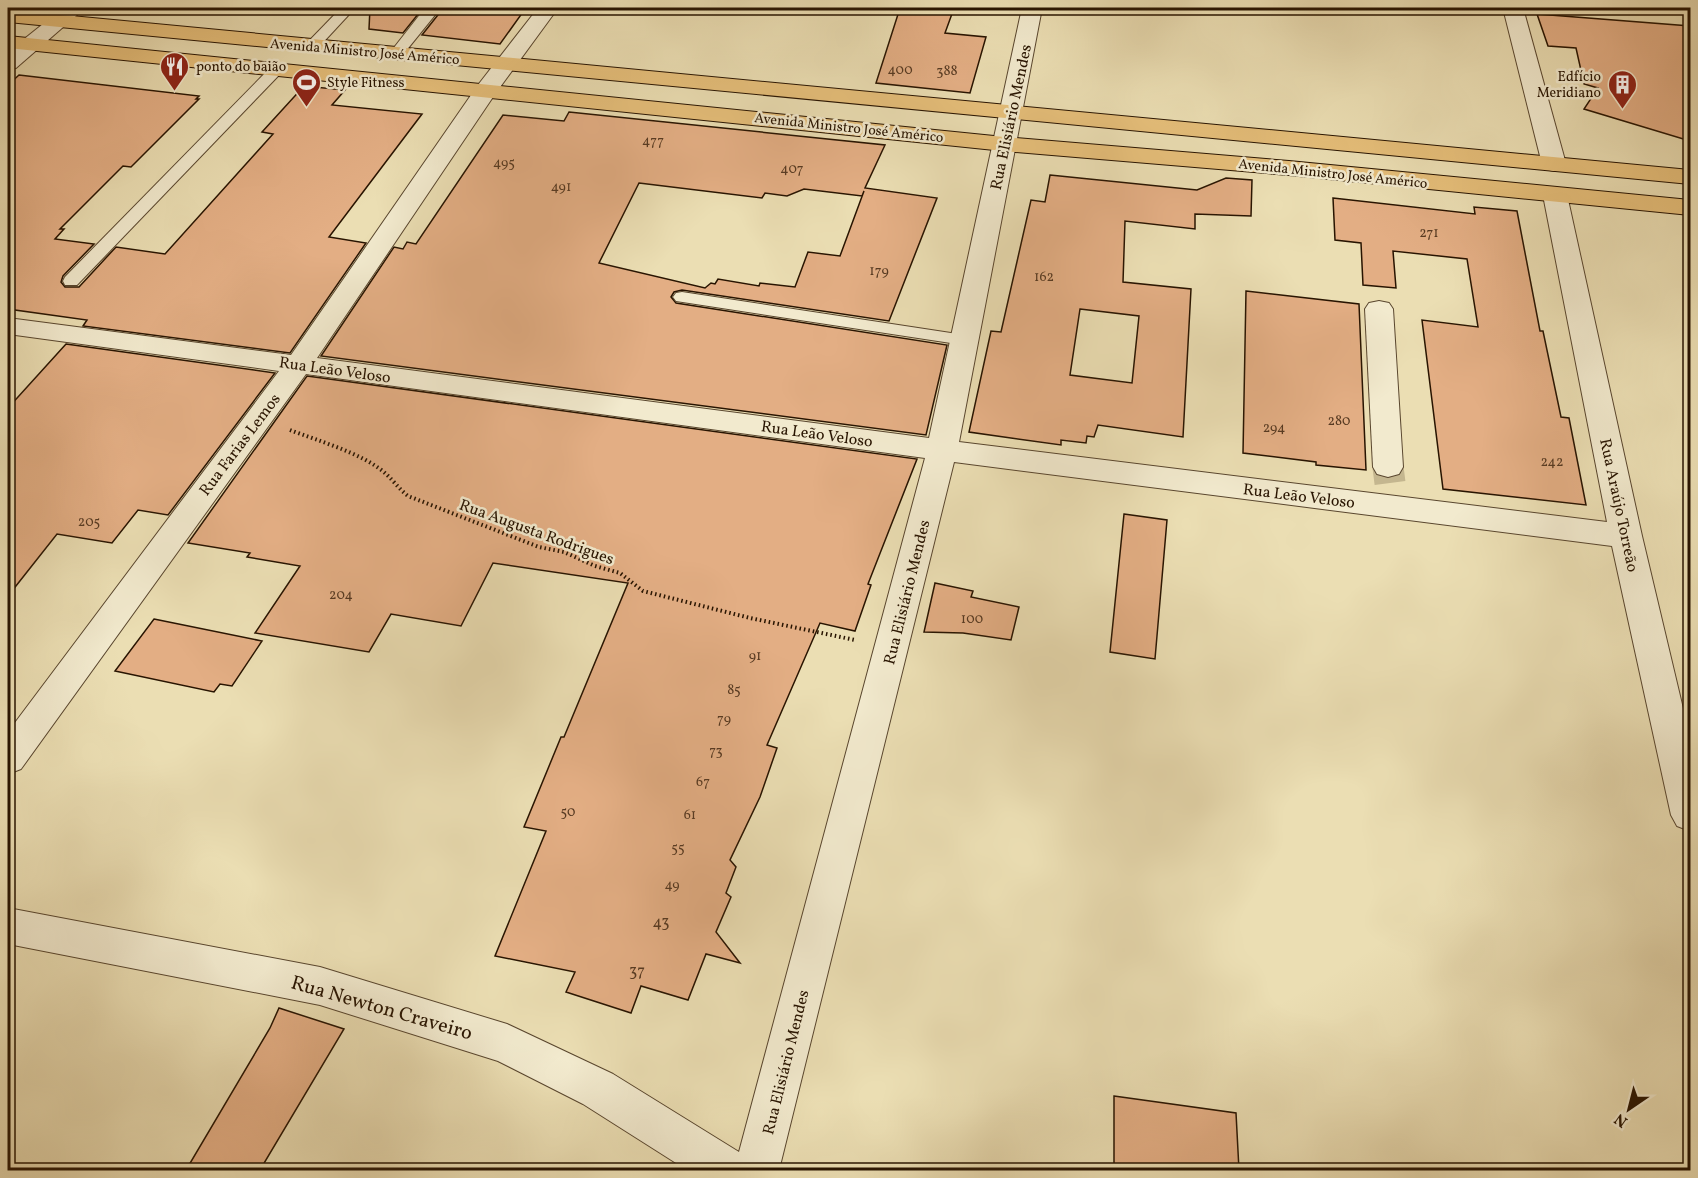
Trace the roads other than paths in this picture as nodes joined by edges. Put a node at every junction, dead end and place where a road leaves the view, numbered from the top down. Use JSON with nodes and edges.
{"nodes":[{"id":1,"x":348,"y":8,"type":"edge"},
{"id":2,"x":431,"y":8,"type":"edge"},
{"id":3,"x":548,"y":8,"type":"edge"},
{"id":4,"x":1032,"y":8,"type":"edge"},
{"id":5,"x":1513,"y":8,"type":"edge"},
{"id":6,"x":67,"y":15,"type":"edge"},
{"id":7,"x":8,"y":16,"type":"edge"},
{"id":8,"x":18,"y":44,"type":"edge"},
{"id":9,"x":312,"y":46,"type":"junction"},
{"id":10,"x":396,"y":54,"type":"junction"},
{"id":11,"x":8,"y":63,"type":"edge"},
{"id":12,"x":505,"y":64,"type":"junction"},
{"id":13,"x":277,"y":69,"type":"junction"},
{"id":14,"x":486,"y":90,"type":"junction"},
{"id":15,"x":1007,"y":128,"type":"junction"},
{"id":16,"x":1554,"y":164,"type":"junction"},
{"id":17,"x":1289,"y":168,"type":"junction"},
{"id":18,"x":1690,"y":177,"type":"edge"},
{"id":19,"x":1555,"y":195,"type":"junction"},
{"id":20,"x":1690,"y":208,"type":"edge"},
{"id":21,"x":71,"y":281,"type":"dead end"},
{"id":22,"x":682,"y":297,"type":"dead end"},
{"id":23,"x":1379,"y":309,"type":"dead end"},
{"id":24,"x":8,"y":326,"type":"edge"},
{"id":25,"x":964,"y":340,"type":"junction"},
{"id":26,"x":299,"y":364,"type":"junction"},
{"id":27,"x":942,"y":450,"type":"junction"},
{"id":28,"x":1390,"y":485,"type":"junction"},
{"id":29,"x":1626,"y":536,"type":"junction"},
{"id":30,"x":8,"y":759,"type":"edge"},
{"id":31,"x":1690,"y":815,"type":"edge"},
{"id":32,"x":8,"y":926,"type":"edge"},
{"id":33,"x":727,"y":1170,"type":"edge"},
{"id":34,"x":757,"y":1170,"type":"edge"}],
"edges":[{"from":1,"to":9,"type":"lane"},
{"from":2,"to":10,"type":"lane"},
{"from":3,"to":12,"type":"street","name":"Rua Farias Lemos"},
{"from":4,"to":15,"type":"street","name":"Rua Elisiário Mendes"},
{"from":5,"to":16,"type":"street"},
{"from":6,"to":7,"type":"main road","name":"Avenida Ministro José Américo"},
{"from":6,"to":8,"type":"street"},
{"from":6,"to":9,"type":"main road","name":"Avenida Ministro José Américo"},
{"from":8,"to":11,"type":"street"},
{"from":8,"to":13,"type":"main road","name":"Avenida Ministro José Américo"},
{"from":9,"to":10,"type":"main road","name":"Avenida Ministro José Américo"},
{"from":10,"to":12,"type":"main road","name":"Avenida Ministro José Américo"},
{"from":12,"to":14,"type":"street","name":"Rua Farias Lemos"},
{"from":12,"to":15,"type":"main road","name":"Avenida Ministro José Américo"},
{"from":13,"to":14,"type":"main road","name":"Avenida Ministro José Américo"},
{"from":13,"to":21,"type":"lane"},
{"from":14,"to":15,"type":"main road","name":"Avenida Ministro José Américo"},
{"from":14,"to":26,"type":"street","name":"Rua Farias Lemos"},
{"from":15,"to":16,"type":"main road","name":"Avenida Ministro José Américo"},
{"from":15,"to":17,"type":"main road","name":"Avenida Ministro José Américo"},
{"from":15,"to":25,"type":"street","name":"Rua Elisiário Mendes"},
{"from":16,"to":17,"type":"main road"},
{"from":16,"to":18,"type":"main road","name":"Avenida Ministro José Américo"},
{"from":17,"to":19,"type":"main road","name":"Avenida Ministro José Américo"},
{"from":19,"to":20,"type":"main road","name":"Avenida Ministro José Américo"},
{"from":19,"to":29,"type":"street","name":"Rua Araújo Torreão"},
{"from":22,"to":25,"type":"lane"},
{"from":23,"to":28,"type":"street"},
{"from":24,"to":26,"type":"street","name":"Rua Leão Veloso"},
{"from":25,"to":27,"type":"street","name":"Rua Elisiário Mendes"},
{"from":26,"to":27,"type":"street","name":"Rua Leão Veloso"},
{"from":26,"to":30,"type":"street","name":"Rua Farias Lemos"},
{"from":27,"to":28,"type":"street","name":"Rua Leão Veloso"},
{"from":27,"to":34,"type":"street","name":"Rua Elisiário Mendes"},
{"from":28,"to":29,"type":"street","name":"Rua Leão Veloso"},
{"from":29,"to":31,"type":"street","name":"Rua Araújo Torreão"},
{"from":32,"to":33,"type":"street","name":"Rua Newton Craveiro"}]}
